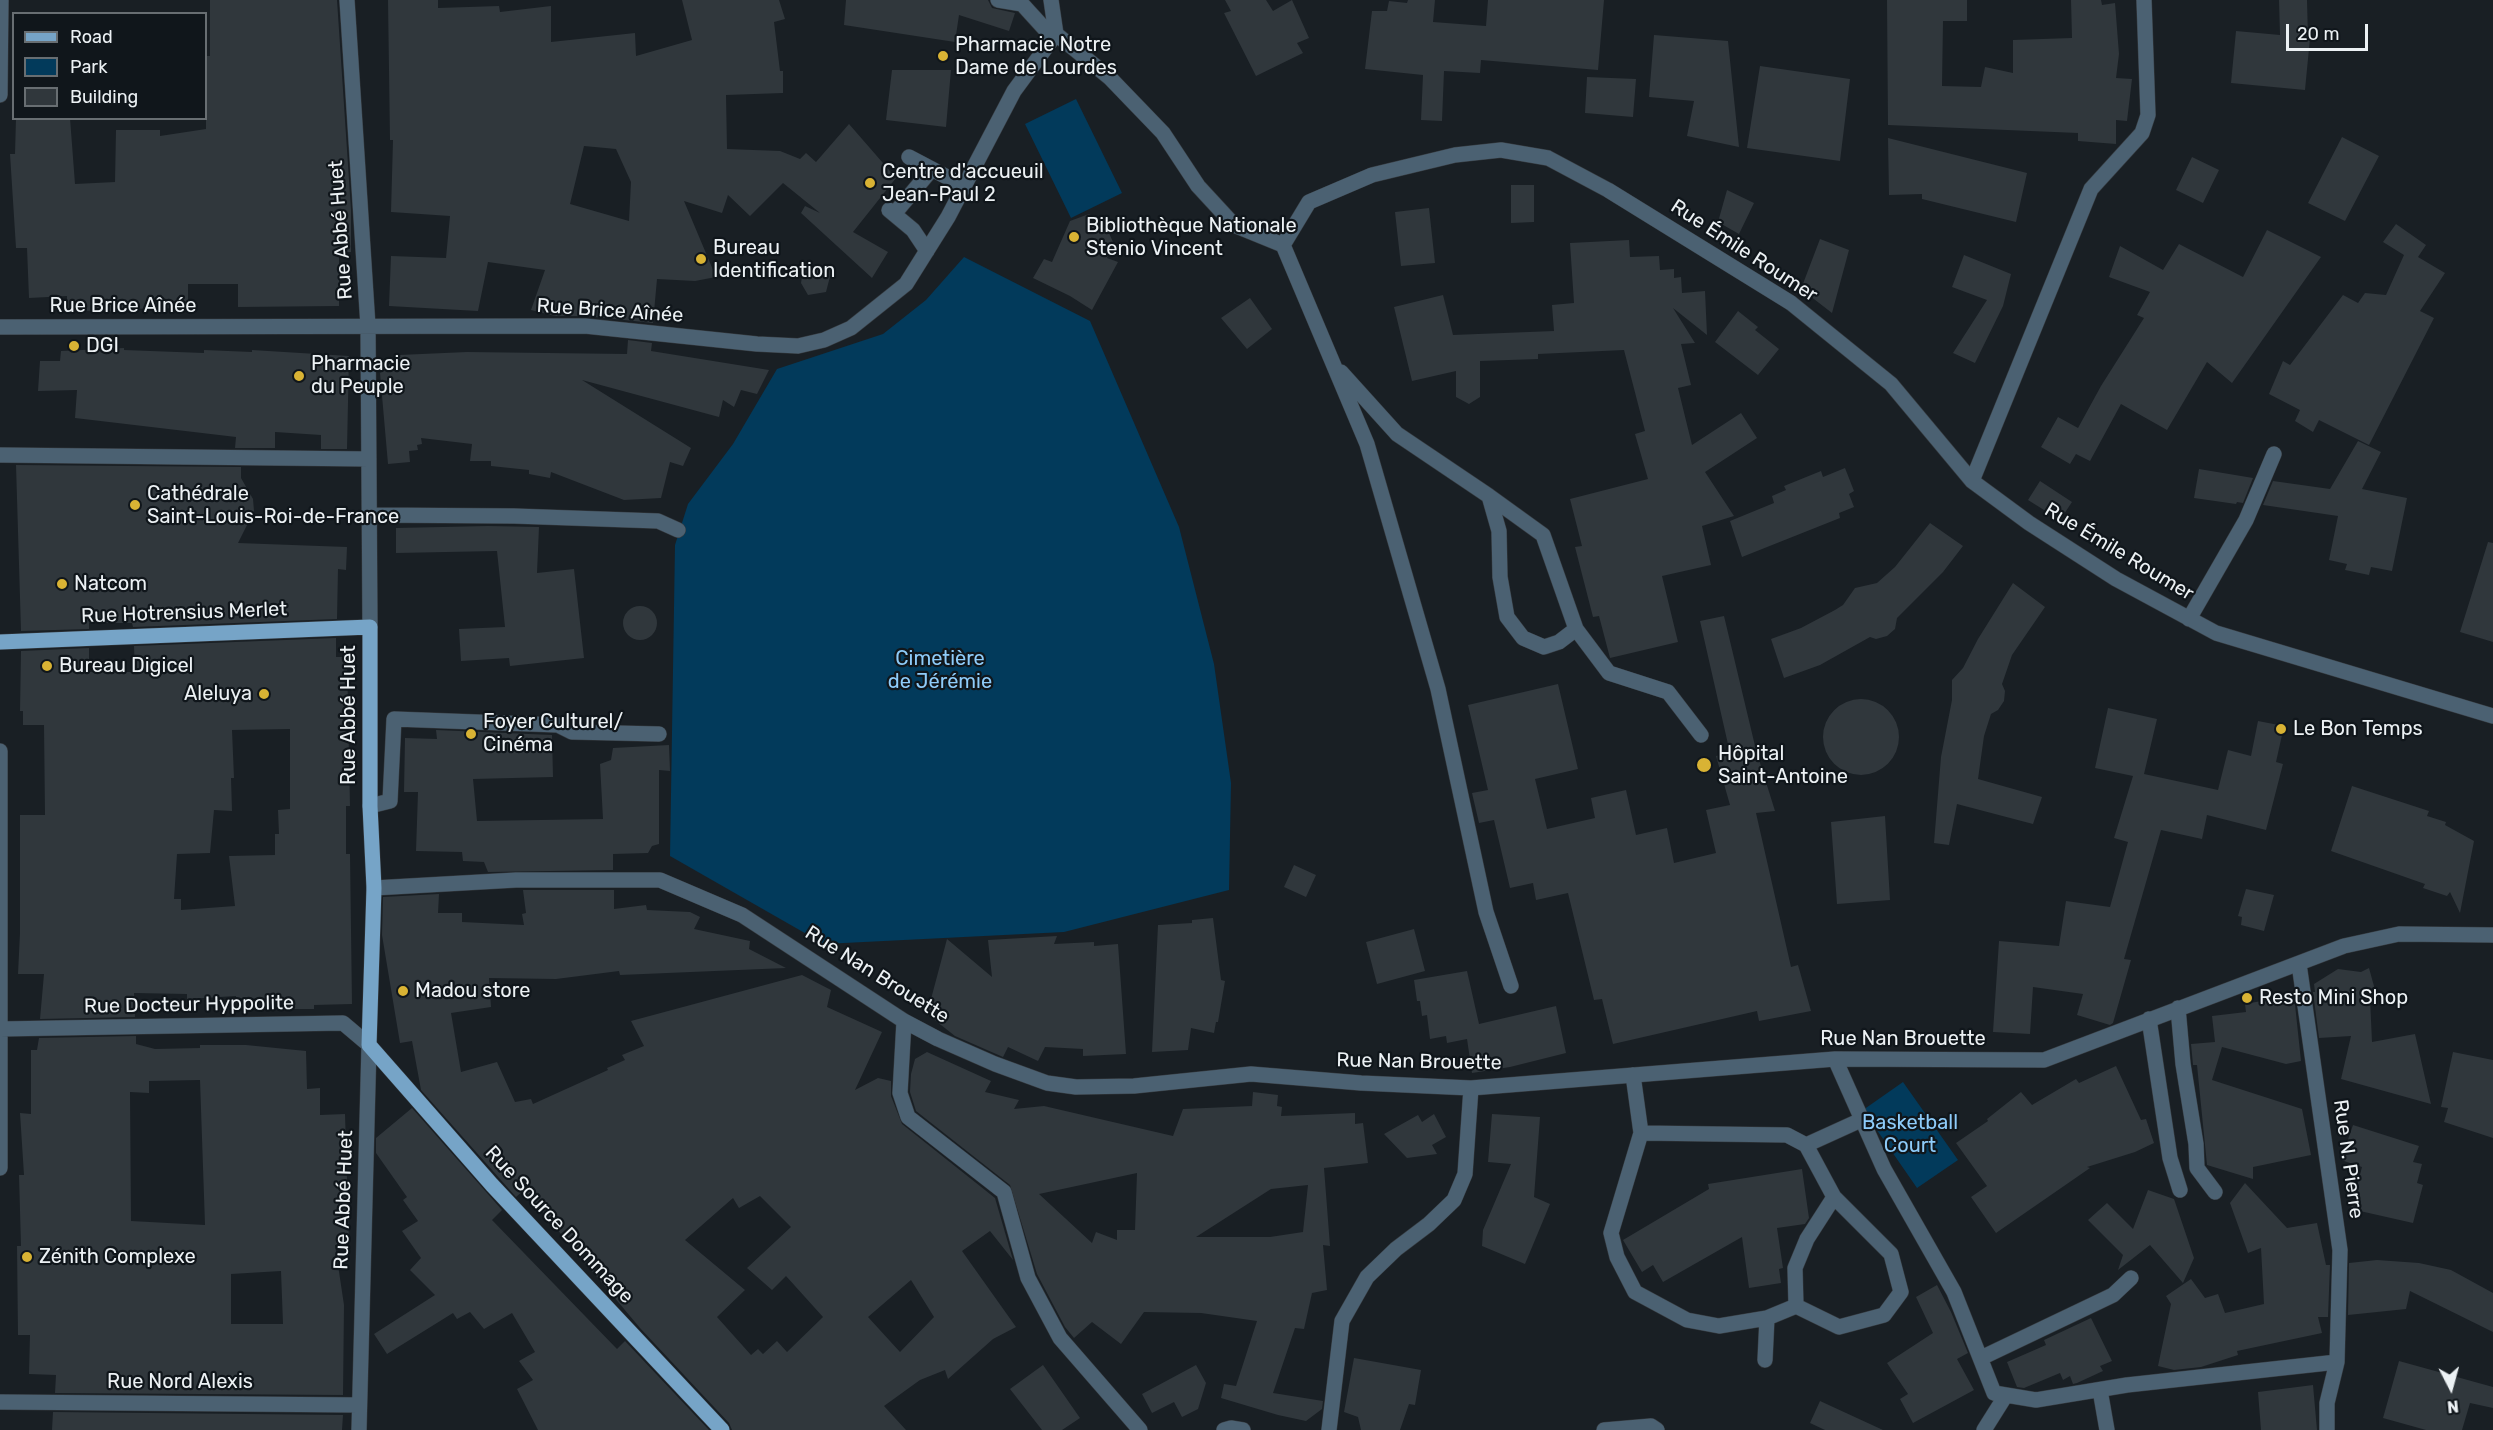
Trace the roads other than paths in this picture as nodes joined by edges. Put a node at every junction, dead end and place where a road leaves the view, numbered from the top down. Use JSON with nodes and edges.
{"nodes":[{"id":1,"x":1,"y":0,"type":"edge"},
{"id":2,"x":347,"y":0,"type":"edge"},
{"id":3,"x":998,"y":0,"type":"edge"},
{"id":4,"x":1051,"y":0,"type":"edge"},
{"id":5,"x":2144,"y":0,"type":"edge"},
{"id":6,"x":1054,"y":36,"type":"junction"},
{"id":7,"x":0,"y":94,"type":"edge"},
{"id":8,"x":909,"y":157,"type":"dead end"},
{"id":9,"x":932,"y":169,"type":"junction"},
{"id":10,"x":964,"y":186,"type":"junction"},
{"id":11,"x":1283,"y":245,"type":"junction"},
{"id":12,"x":927,"y":251,"type":"junction"},
{"id":13,"x":368,"y":326,"type":"junction"},
{"id":14,"x":0,"y":327,"type":"edge"},
{"id":15,"x":1331,"y":360,"type":"junction"},
{"id":16,"x":2274,"y":454,"type":"dead end"},
{"id":17,"x":0,"y":455,"type":"edge"},
{"id":18,"x":369,"y":459,"type":"junction"},
{"id":19,"x":1972,"y":481,"type":"junction"},
{"id":20,"x":1489,"y":496,"type":"junction"},
{"id":21,"x":370,"y":515,"type":"junction"},
{"id":22,"x":678,"y":530,"type":"dead end"},
{"id":23,"x":2189,"y":619,"type":"junction"},
{"id":24,"x":370,"y":627,"type":"junction"},
{"id":25,"x":1576,"y":628,"type":"junction"},
{"id":26,"x":0,"y":642,"type":"edge"},
{"id":27,"x":2493,"y":716,"type":"edge"},
{"id":28,"x":659,"y":734,"type":"dead end"},
{"id":29,"x":1701,"y":735,"type":"dead end"},
{"id":30,"x":0,"y":752,"type":"edge"},
{"id":31,"x":370,"y":806,"type":"junction"},
{"id":32,"x":374,"y":888,"type":"junction"},
{"id":33,"x":2493,"y":935,"type":"edge"},
{"id":34,"x":2299,"y":964,"type":"junction"},
{"id":35,"x":1511,"y":986,"type":"dead end"},
{"id":36,"x":2178,"y":1008,"type":"junction"},
{"id":37,"x":2149,"y":1019,"type":"junction"},
{"id":38,"x":904,"y":1021,"type":"junction"},
{"id":39,"x":1,"y":1029,"type":"edge"},
{"id":40,"x":369,"y":1046,"type":"junction"},
{"id":41,"x":1835,"y":1059,"type":"junction"},
{"id":42,"x":1633,"y":1075,"type":"junction"},
{"id":43,"x":1471,"y":1088,"type":"junction"},
{"id":44,"x":1862,"y":1120,"type":"junction"},
{"id":45,"x":1641,"y":1133,"type":"junction"},
{"id":46,"x":1806,"y":1146,"type":"junction"},
{"id":47,"x":0,"y":1168,"type":"edge"},
{"id":48,"x":2180,"y":1190,"type":"dead end"},
{"id":49,"x":2215,"y":1192,"type":"dead end"},
{"id":50,"x":1834,"y":1197,"type":"junction"},
{"id":51,"x":2131,"y":1278,"type":"dead end"},
{"id":52,"x":1796,"y":1306,"type":"junction"},
{"id":53,"x":1767,"y":1318,"type":"junction"},
{"id":54,"x":1981,"y":1358,"type":"junction"},
{"id":55,"x":1765,"y":1360,"type":"dead end"},
{"id":56,"x":2337,"y":1362,"type":"junction"},
{"id":57,"x":2100,"y":1389,"type":"junction"},
{"id":58,"x":2006,"y":1395,"type":"junction"},
{"id":59,"x":0,"y":1402,"type":"edge"},
{"id":60,"x":359,"y":1405,"type":"junction"},
{"id":61,"x":359,"y":1430,"type":"edge"},
{"id":62,"x":722,"y":1430,"type":"edge"},
{"id":63,"x":1140,"y":1430,"type":"edge"},
{"id":64,"x":1224,"y":1430,"type":"edge"},
{"id":65,"x":1243,"y":1430,"type":"edge"},
{"id":66,"x":1329,"y":1430,"type":"edge"},
{"id":67,"x":1604,"y":1430,"type":"edge"},
{"id":68,"x":1657,"y":1430,"type":"edge"},
{"id":69,"x":1984,"y":1430,"type":"edge"},
{"id":70,"x":2107,"y":1430,"type":"edge"},
{"id":71,"x":2327,"y":1430,"type":"edge"}],
"edges":[{"from":1,"to":7,"type":"street"},
{"from":2,"to":13,"type":"street","name":"Rue Abbé Huet"},
{"from":3,"to":6,"type":"street"},
{"from":4,"to":6,"type":"street"},
{"from":5,"to":19,"type":"street"},
{"from":6,"to":10,"type":"street","name":"Rue Brice Aînée"},
{"from":6,"to":11,"type":"street"},
{"from":8,"to":9,"type":"street"},
{"from":9,"to":10,"type":"street"},
{"from":9,"to":12,"type":"street"},
{"from":10,"to":12,"type":"street","name":"Rue Brice Aînée"},
{"from":11,"to":15,"type":"street"},
{"from":11,"to":19,"type":"street","name":"Rue Émile Roumer"},
{"from":12,"to":13,"type":"street","name":"Rue Brice Aînée"},
{"from":13,"to":14,"type":"street","name":"Rue Brice Aînée"},
{"from":13,"to":18,"type":"street","name":"Rue Abbé Huet"},
{"from":15,"to":20,"type":"street"},
{"from":15,"to":35,"type":"street"},
{"from":16,"to":23,"type":"street"},
{"from":17,"to":18,"type":"street"},
{"from":18,"to":21,"type":"street","name":"Rue Abbé Huet"},
{"from":19,"to":23,"type":"street","name":"Rue Émile Roumer"},
{"from":20,"to":25,"type":"street"},
{"from":20,"to":25,"type":"street"},
{"from":21,"to":22,"type":"street"},
{"from":21,"to":24,"type":"street","name":"Rue Abbé Huet"},
{"from":23,"to":27,"type":"street","name":"Rue Émile Roumer"},
{"from":24,"to":26,"type":"main road","name":"Rue Hotrensius Merlet"},
{"from":24,"to":31,"type":"main road","name":"Rue Abbé Huet"},
{"from":25,"to":29,"type":"street"},
{"from":28,"to":31,"type":"street"},
{"from":30,"to":39,"type":"street"},
{"from":31,"to":32,"type":"main road","name":"Rue Abbé Huet"},
{"from":32,"to":38,"type":"street","name":"Rue Nan Brouette"},
{"from":32,"to":40,"type":"main road","name":"Rue Abbé Huet"},
{"from":33,"to":34,"type":"street","name":"Rue Nan Brouette"},
{"from":34,"to":36,"type":"street","name":"Rue Nan Brouette"},
{"from":34,"to":56,"type":"street","name":"Rue N. Pierre"},
{"from":36,"to":37,"type":"street","name":"Rue Nan Brouette"},
{"from":36,"to":49,"type":"street"},
{"from":37,"to":41,"type":"street","name":"Rue Nan Brouette"},
{"from":37,"to":48,"type":"street"},
{"from":38,"to":43,"type":"street","name":"Rue Nan Brouette"},
{"from":38,"to":63,"type":"street"},
{"from":39,"to":40,"type":"street","name":"Rue Docteur Hyppolite"},
{"from":39,"to":47,"type":"street"},
{"from":40,"to":60,"type":"street","name":"Rue Abbé Huet"},
{"from":40,"to":62,"type":"main road","name":"Rue Source Dommage"},
{"from":41,"to":42,"type":"street","name":"Rue Nan Brouette"},
{"from":41,"to":44,"type":"street"},
{"from":42,"to":43,"type":"street","name":"Rue Nan Brouette"},
{"from":42,"to":45,"type":"street"},
{"from":43,"to":66,"type":"street"},
{"from":44,"to":46,"type":"street"},
{"from":44,"to":54,"type":"street"},
{"from":45,"to":46,"type":"street"},
{"from":45,"to":53,"type":"street"},
{"from":46,"to":50,"type":"street"},
{"from":50,"to":52,"type":"street"},
{"from":50,"to":52,"type":"street"},
{"from":51,"to":54,"type":"street"},
{"from":52,"to":53,"type":"street"},
{"from":53,"to":55,"type":"street"},
{"from":54,"to":58,"type":"street"},
{"from":56,"to":57,"type":"street"},
{"from":56,"to":71,"type":"street","name":"Rue N. Pierre"},
{"from":57,"to":58,"type":"street"},
{"from":57,"to":70,"type":"street"},
{"from":58,"to":69,"type":"street"},
{"from":59,"to":60,"type":"street","name":"Rue Nord Alexis"},
{"from":60,"to":61,"type":"street","name":"Rue Abbé Huet"},
{"from":64,"to":65,"type":"street"},
{"from":67,"to":68,"type":"street"}]}
